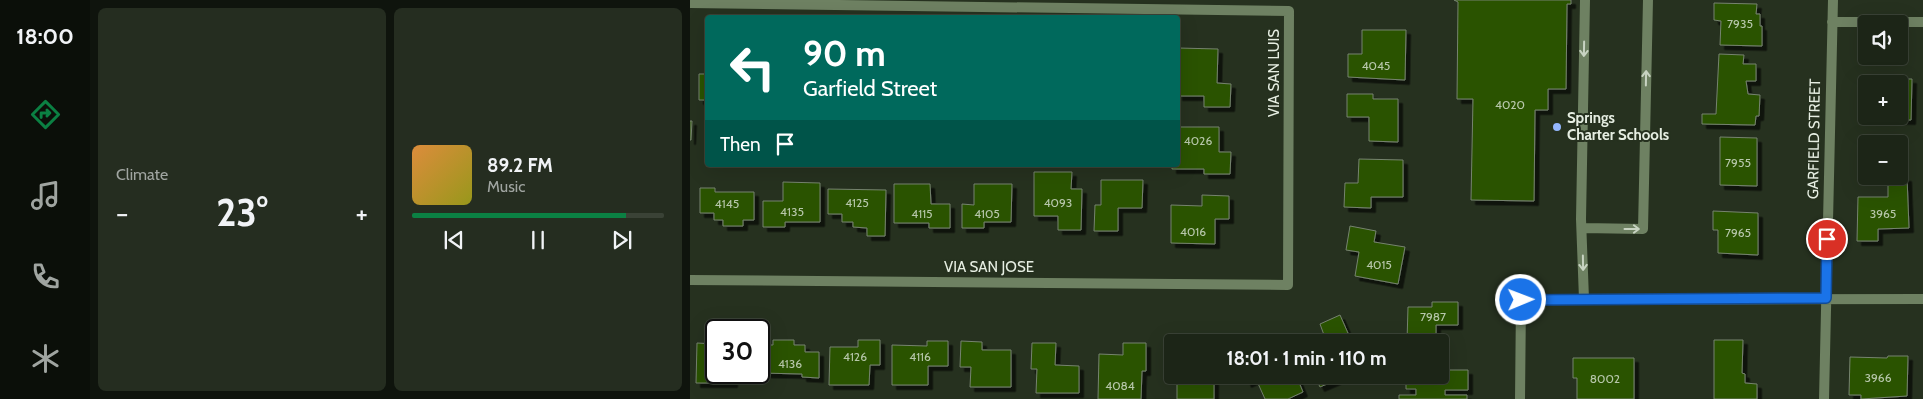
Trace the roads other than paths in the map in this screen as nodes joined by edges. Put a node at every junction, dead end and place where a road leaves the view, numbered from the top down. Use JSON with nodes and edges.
{"nodes":[{"id":1,"x":1585,"y":0,"type":"edge"},
{"id":2,"x":1648,"y":0,"type":"edge"},
{"id":3,"x":1833,"y":0,"type":"edge"},
{"id":4,"x":690,"y":4,"type":"edge"},
{"id":5,"x":1832,"y":22,"type":"junction"},
{"id":6,"x":1923,"y":22,"type":"edge"},
{"id":7,"x":1583,"y":228,"type":"junction"},
{"id":8,"x":690,"y":280,"type":"edge"},
{"id":9,"x":1288,"y":285,"type":"joint"},
{"id":10,"x":1584,"y":298,"type":"junction"},
{"id":11,"x":1826,"y":298,"type":"junction"},
{"id":12,"x":1923,"y":299,"type":"edge"},
{"id":13,"x":1520,"y":399,"type":"edge"},
{"id":14,"x":1824,"y":399,"type":"edge"}],
"edges":[{"from":1,"to":7,"type":"street","one_way":true},
{"from":7,"to":2,"type":"street","one_way":true},
{"from":3,"to":5,"type":"street","name":"GARFIELD STREET"},
{"from":4,"to":9,"type":"street","name":"VIA SAN LUIS"},
{"from":5,"to":6,"type":"street"},
{"from":5,"to":11,"type":"street","name":"GARFIELD STREET"},
{"from":7,"to":10,"type":"street","one_way":true},
{"from":8,"to":9,"type":"street","name":"VIA SAN JOSE"},
{"from":10,"to":11,"type":"street"},
{"from":10,"to":13,"type":"street"},
{"from":11,"to":12,"type":"street"},
{"from":11,"to":14,"type":"street","name":"GARFIELD STREET"}]}
